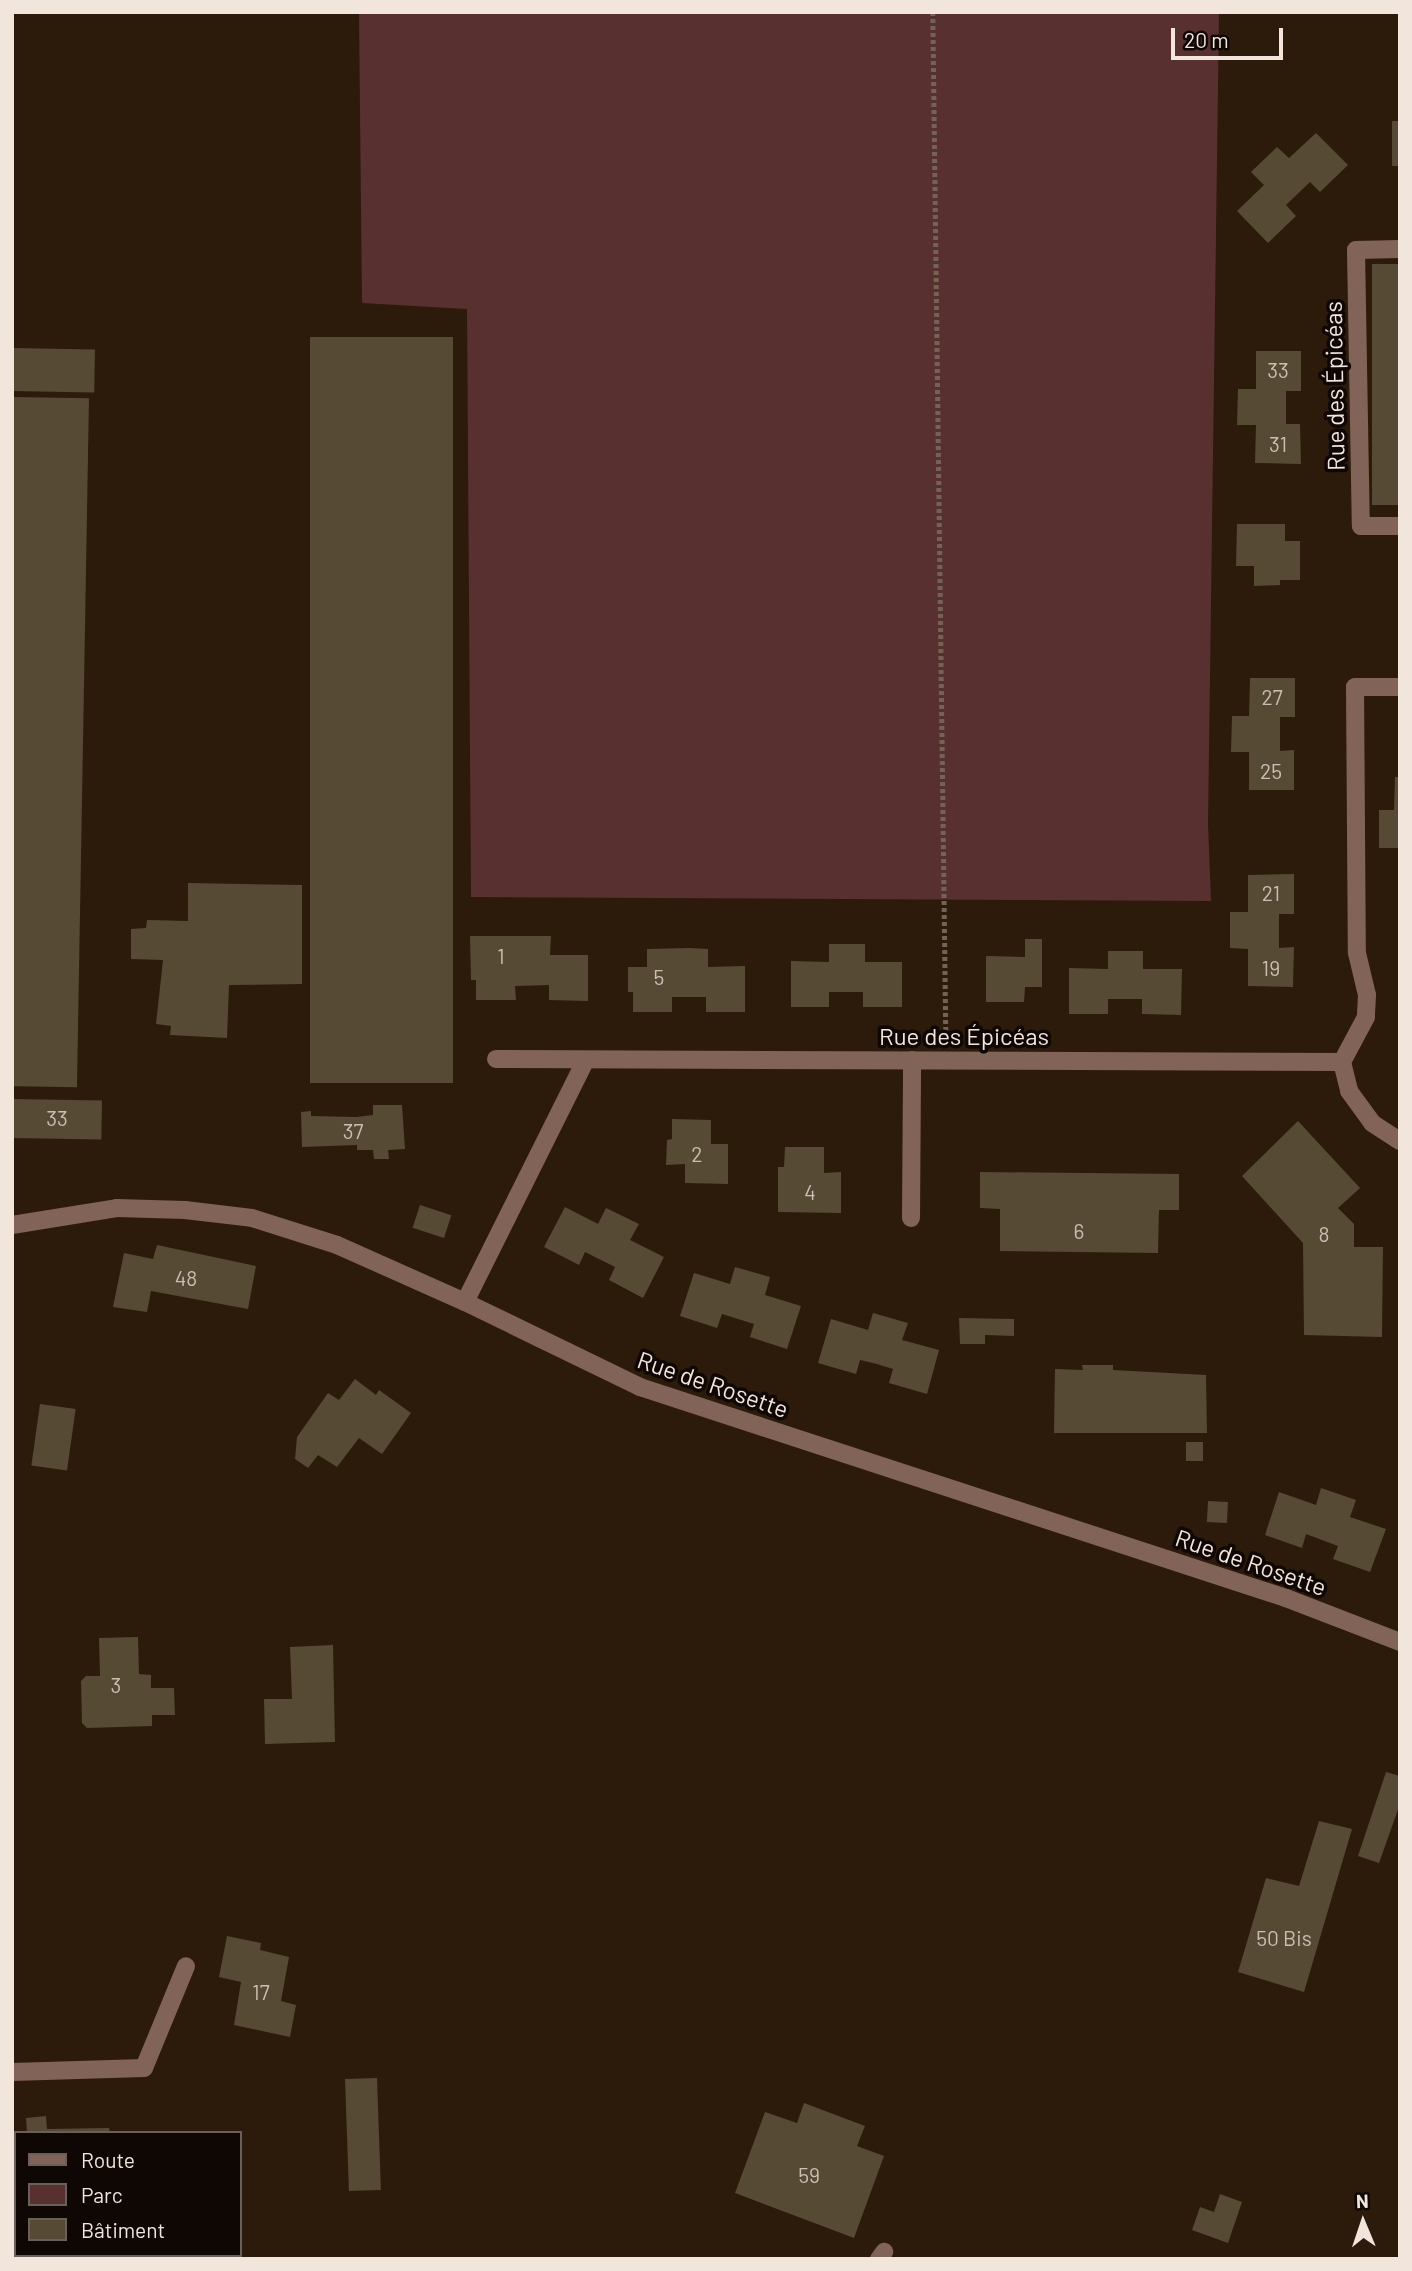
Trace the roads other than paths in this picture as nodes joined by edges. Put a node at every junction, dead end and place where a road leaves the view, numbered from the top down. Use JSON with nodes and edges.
{"nodes":[{"id":1,"x":1400,"y":249,"type":"edge"},
{"id":2,"x":1400,"y":526,"type":"edge"},
{"id":3,"x":1400,"y":687,"type":"edge"},
{"id":4,"x":496,"y":1059,"type":"dead end"},
{"id":5,"x":912,"y":1060,"type":"junction"},
{"id":6,"x":585,"y":1061,"type":"junction"},
{"id":7,"x":1342,"y":1062,"type":"junction"},
{"id":8,"x":1400,"y":1141,"type":"edge"},
{"id":9,"x":911,"y":1218,"type":"dead end"},
{"id":10,"x":12,"y":1225,"type":"edge"},
{"id":11,"x":465,"y":1303,"type":"junction"},
{"id":12,"x":1400,"y":1642,"type":"edge"},
{"id":13,"x":186,"y":1966,"type":"dead end"},
{"id":14,"x":12,"y":2072,"type":"edge"}],
"edges":[{"from":1,"to":2,"type":"street","name":"Rue des Épicéas"},
{"from":3,"to":7,"type":"street"},
{"from":4,"to":6,"type":"street","name":"Rue des Épicéas"},
{"from":5,"to":6,"type":"street","name":"Rue des Épicéas"},
{"from":5,"to":7,"type":"street","name":"Rue des Épicéas"},
{"from":5,"to":9,"type":"street"},
{"from":6,"to":11,"type":"street"},
{"from":7,"to":8,"type":"street"},
{"from":10,"to":11,"type":"street","name":"Rue de Rosette"},
{"from":11,"to":12,"type":"street","name":"Rue de Rosette"},
{"from":13,"to":14,"type":"street"}]}
